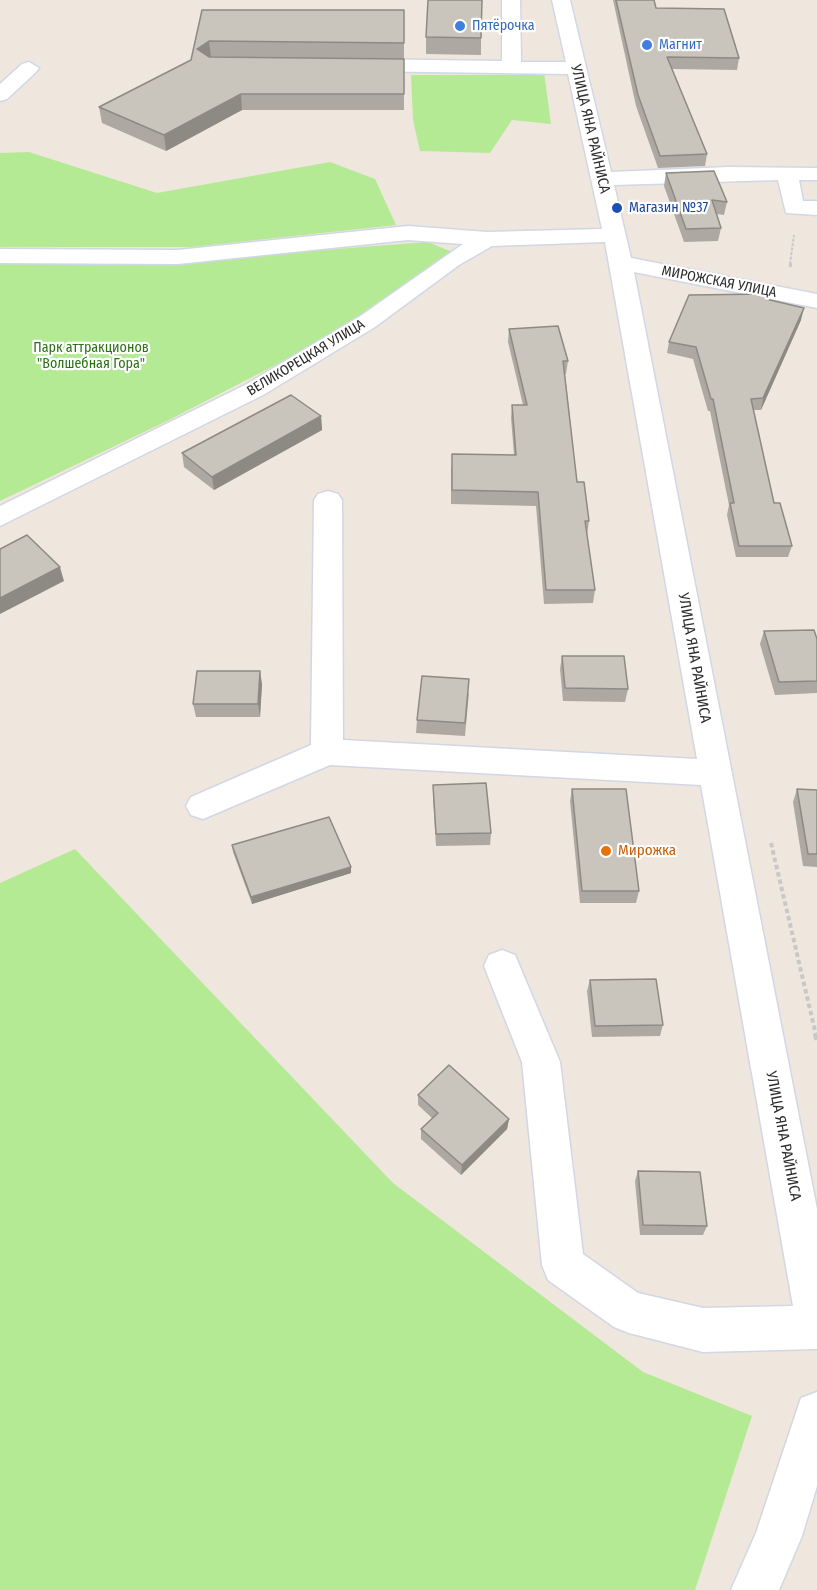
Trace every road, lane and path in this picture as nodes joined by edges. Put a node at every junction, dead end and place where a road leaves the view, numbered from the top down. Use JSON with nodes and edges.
{"nodes":[{"id":1,"x":511,"y":0,"type":"edge"},
{"id":2,"x":561,"y":0,"type":"edge"},
{"id":3,"x":341,"y":65,"type":"edge"},
{"id":4,"x":512,"y":67,"type":"junction"},
{"id":5,"x":29,"y":68,"type":"dead end"},
{"id":6,"x":575,"y":68,"type":"junction"},
{"id":7,"x":0,"y":95,"type":"edge"},
{"id":8,"x":787,"y":174,"type":"junction"},
{"id":9,"x":817,"y":174,"type":"edge"},
{"id":10,"x":600,"y":179,"type":"junction"},
{"id":11,"x":794,"y":208,"type":"junction"},
{"id":12,"x":817,"y":208,"type":"edge"},
{"id":13,"x":487,"y":239,"type":"junction"},
{"id":14,"x":617,"y":249,"type":"junction"},
{"id":15,"x":0,"y":256,"type":"edge"},
{"id":16,"x":785,"y":295,"type":"junction"},
{"id":17,"x":817,"y":301,"type":"edge"},
{"id":18,"x":328,"y":500,"type":"dead end"},
{"id":19,"x":0,"y":517,"type":"edge"},
{"id":20,"x":327,"y":752,"type":"junction"},
{"id":21,"x":715,"y":772,"type":"junction"},
{"id":22,"x":203,"y":806,"type":"dead end"},
{"id":23,"x":502,"y":966,"type":"dead end"},
{"id":24,"x":816,"y":1310,"type":"edge"},
{"id":25,"x":817,"y":1414,"type":"edge"},
{"id":26,"x":755,"y":1590,"type":"edge"}],
"edges":[{"from":1,"to":4,"type":"street"},
{"from":2,"to":6,"type":"street","name":"УЛИЦА ЯНА РАЙНИСА"},
{"from":3,"to":4,"type":"street"},
{"from":4,"to":6,"type":"street"},
{"from":5,"to":7,"type":"street"},
{"from":6,"to":10,"type":"street","name":"УЛИЦА ЯНА РАЙНИСА"},
{"from":8,"to":9,"type":"street"},
{"from":8,"to":10,"type":"street"},
{"from":8,"to":11,"type":"street"},
{"from":10,"to":14,"type":"street","name":"УЛИЦА ЯНА РАЙНИСА"},
{"from":11,"to":12,"type":"street"},
{"from":11,"to":16,"type":"path"},
{"from":13,"to":14,"type":"street","name":"ВЕЛИКОРЕЦКАЯ УЛИЦА"},
{"from":13,"to":15,"type":"street"},
{"from":13,"to":19,"type":"street","name":"ВЕЛИКОРЕЦКАЯ УЛИЦА"},
{"from":14,"to":16,"type":"street","name":"МИРОЖСКАЯ УЛИЦА"},
{"from":14,"to":21,"type":"street","name":"УЛИЦА ЯНА РАЙНИСА"},
{"from":16,"to":17,"type":"street","name":"МИРОЖСКАЯ УЛИЦА"},
{"from":18,"to":20,"type":"street"},
{"from":20,"to":21,"type":"street"},
{"from":20,"to":22,"type":"street"},
{"from":21,"to":24,"type":"street","name":"УЛИЦА ЯНА РАЙНИСА"},
{"from":23,"to":24,"type":"street"},
{"from":25,"to":26,"type":"street"}]}
